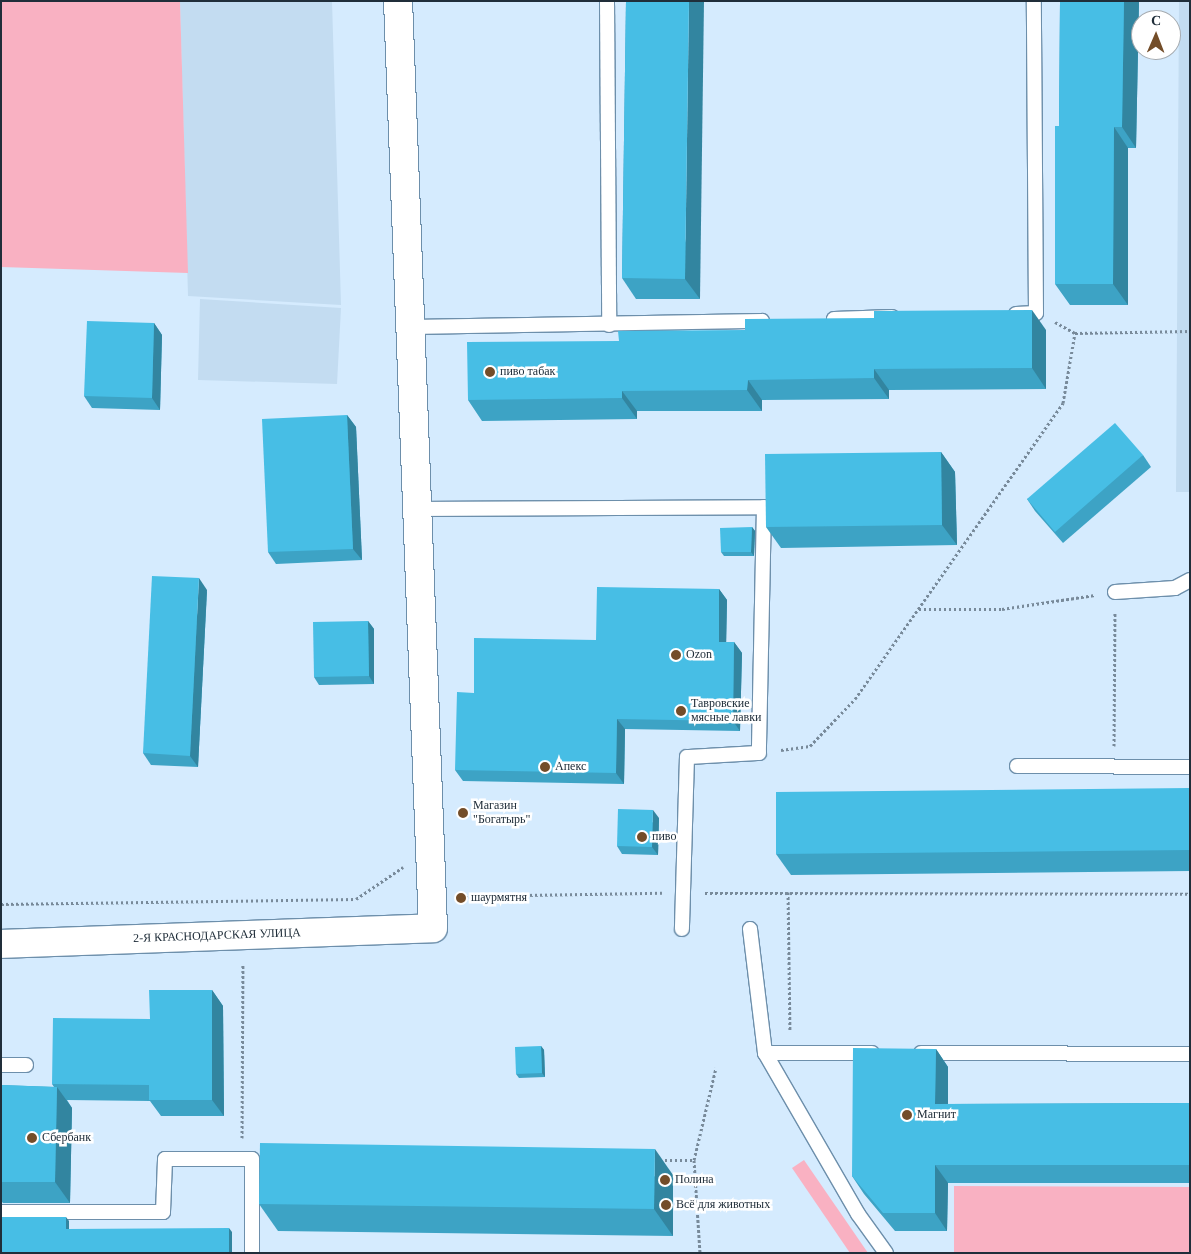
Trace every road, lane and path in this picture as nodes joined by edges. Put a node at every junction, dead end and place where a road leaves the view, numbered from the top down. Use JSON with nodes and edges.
{"nodes":[{"id":1,"x":398,"y":1,"type":"edge"},
{"id":2,"x":607,"y":1,"type":"edge"},
{"id":3,"x":1034,"y":1,"type":"edge"},
{"id":4,"x":1036,"y":313,"type":"junction"},
{"id":5,"x":997,"y":314,"type":"edge"},
{"id":6,"x":907,"y":317,"type":"edge"},
{"id":7,"x":818,"y":319,"type":"edge"},
{"id":8,"x":778,"y":320,"type":"edge"},
{"id":9,"x":609,"y":325,"type":"junction"},
{"id":10,"x":411,"y":327,"type":"junction"},
{"id":11,"x":1190,"y":331,"type":"edge"},
{"id":12,"x":1075,"y":333,"type":"junction"},
{"id":13,"x":420,"y":508,"type":"junction"},
{"id":14,"x":1190,"y":580,"type":"edge"},
{"id":15,"x":1115,"y":592,"type":"junction"},
{"id":16,"x":919,"y":609,"type":"junction"},
{"id":17,"x":759,"y":753,"type":"junction"},
{"id":18,"x":1017,"y":766,"type":"dead end"},
{"id":19,"x":1113,"y":767,"type":"junction"},
{"id":20,"x":1190,"y":767,"type":"edge"},
{"id":21,"x":431,"y":866,"type":"junction"},
{"id":22,"x":788,"y":892,"type":"junction"},
{"id":23,"x":683,"y":893,"type":"junction"},
{"id":24,"x":1190,"y":894,"type":"edge"},
{"id":25,"x":432,"y":897,"type":"junction"},
{"id":26,"x":1,"y":904,"type":"edge"},
{"id":27,"x":682,"y":929,"type":"dead end"},
{"id":28,"x":750,"y":929,"type":"dead end"},
{"id":29,"x":1,"y":944,"type":"edge"},
{"id":30,"x":243,"y":964,"type":"dead end"},
{"id":31,"x":765,"y":1053,"type":"junction"},
{"id":32,"x":790,"y":1053,"type":"junction"},
{"id":33,"x":890,"y":1053,"type":"edge"},
{"id":34,"x":910,"y":1053,"type":"edge"},
{"id":35,"x":1190,"y":1054,"type":"edge"},
{"id":36,"x":1,"y":1065,"type":"edge"},
{"id":37,"x":26,"y":1065,"type":"dead end"},
{"id":38,"x":716,"y":1068,"type":"dead end"},
{"id":39,"x":242,"y":1159,"type":"junction"},
{"id":40,"x":655,"y":1160,"type":"edge"},
{"id":41,"x":694,"y":1160,"type":"junction"},
{"id":42,"x":1,"y":1212,"type":"edge"},
{"id":43,"x":252,"y":1253,"type":"edge"},
{"id":44,"x":700,"y":1253,"type":"edge"},
{"id":45,"x":886,"y":1253,"type":"edge"}],
"edges":[{"from":1,"to":10,"type":"street"},
{"from":2,"to":9,"type":"lane"},
{"from":3,"to":4,"type":"lane"},
{"from":4,"to":5,"type":"lane"},
{"from":4,"to":12,"type":"path"},
{"from":6,"to":7,"type":"lane"},
{"from":8,"to":9,"type":"lane"},
{"from":9,"to":10,"type":"lane"},
{"from":10,"to":13,"type":"street"},
{"from":11,"to":12,"type":"path"},
{"from":12,"to":16,"type":"path"},
{"from":13,"to":17,"type":"lane"},
{"from":13,"to":21,"type":"street"},
{"from":14,"to":15,"type":"lane"},
{"from":15,"to":16,"type":"path"},
{"from":15,"to":19,"type":"path"},
{"from":16,"to":17,"type":"path"},
{"from":17,"to":23,"type":"lane"},
{"from":18,"to":19,"type":"lane"},
{"from":19,"to":20,"type":"lane"},
{"from":21,"to":25,"type":"street"},
{"from":21,"to":26,"type":"path"},
{"from":22,"to":23,"type":"path"},
{"from":22,"to":24,"type":"path"},
{"from":22,"to":32,"type":"path"},
{"from":23,"to":25,"type":"path"},
{"from":23,"to":27,"type":"lane"},
{"from":25,"to":29,"type":"street","name":"2-Я КРАСНОДАРСКАЯ УЛИЦА"},
{"from":28,"to":31,"type":"lane"},
{"from":30,"to":39,"type":"path"},
{"from":31,"to":32,"type":"lane"},
{"from":31,"to":45,"type":"lane"},
{"from":32,"to":33,"type":"lane"},
{"from":34,"to":35,"type":"lane"},
{"from":36,"to":37,"type":"lane"},
{"from":38,"to":41,"type":"path"},
{"from":39,"to":42,"type":"lane"},
{"from":39,"to":43,"type":"lane"},
{"from":40,"to":41,"type":"path"},
{"from":41,"to":44,"type":"path"}]}
